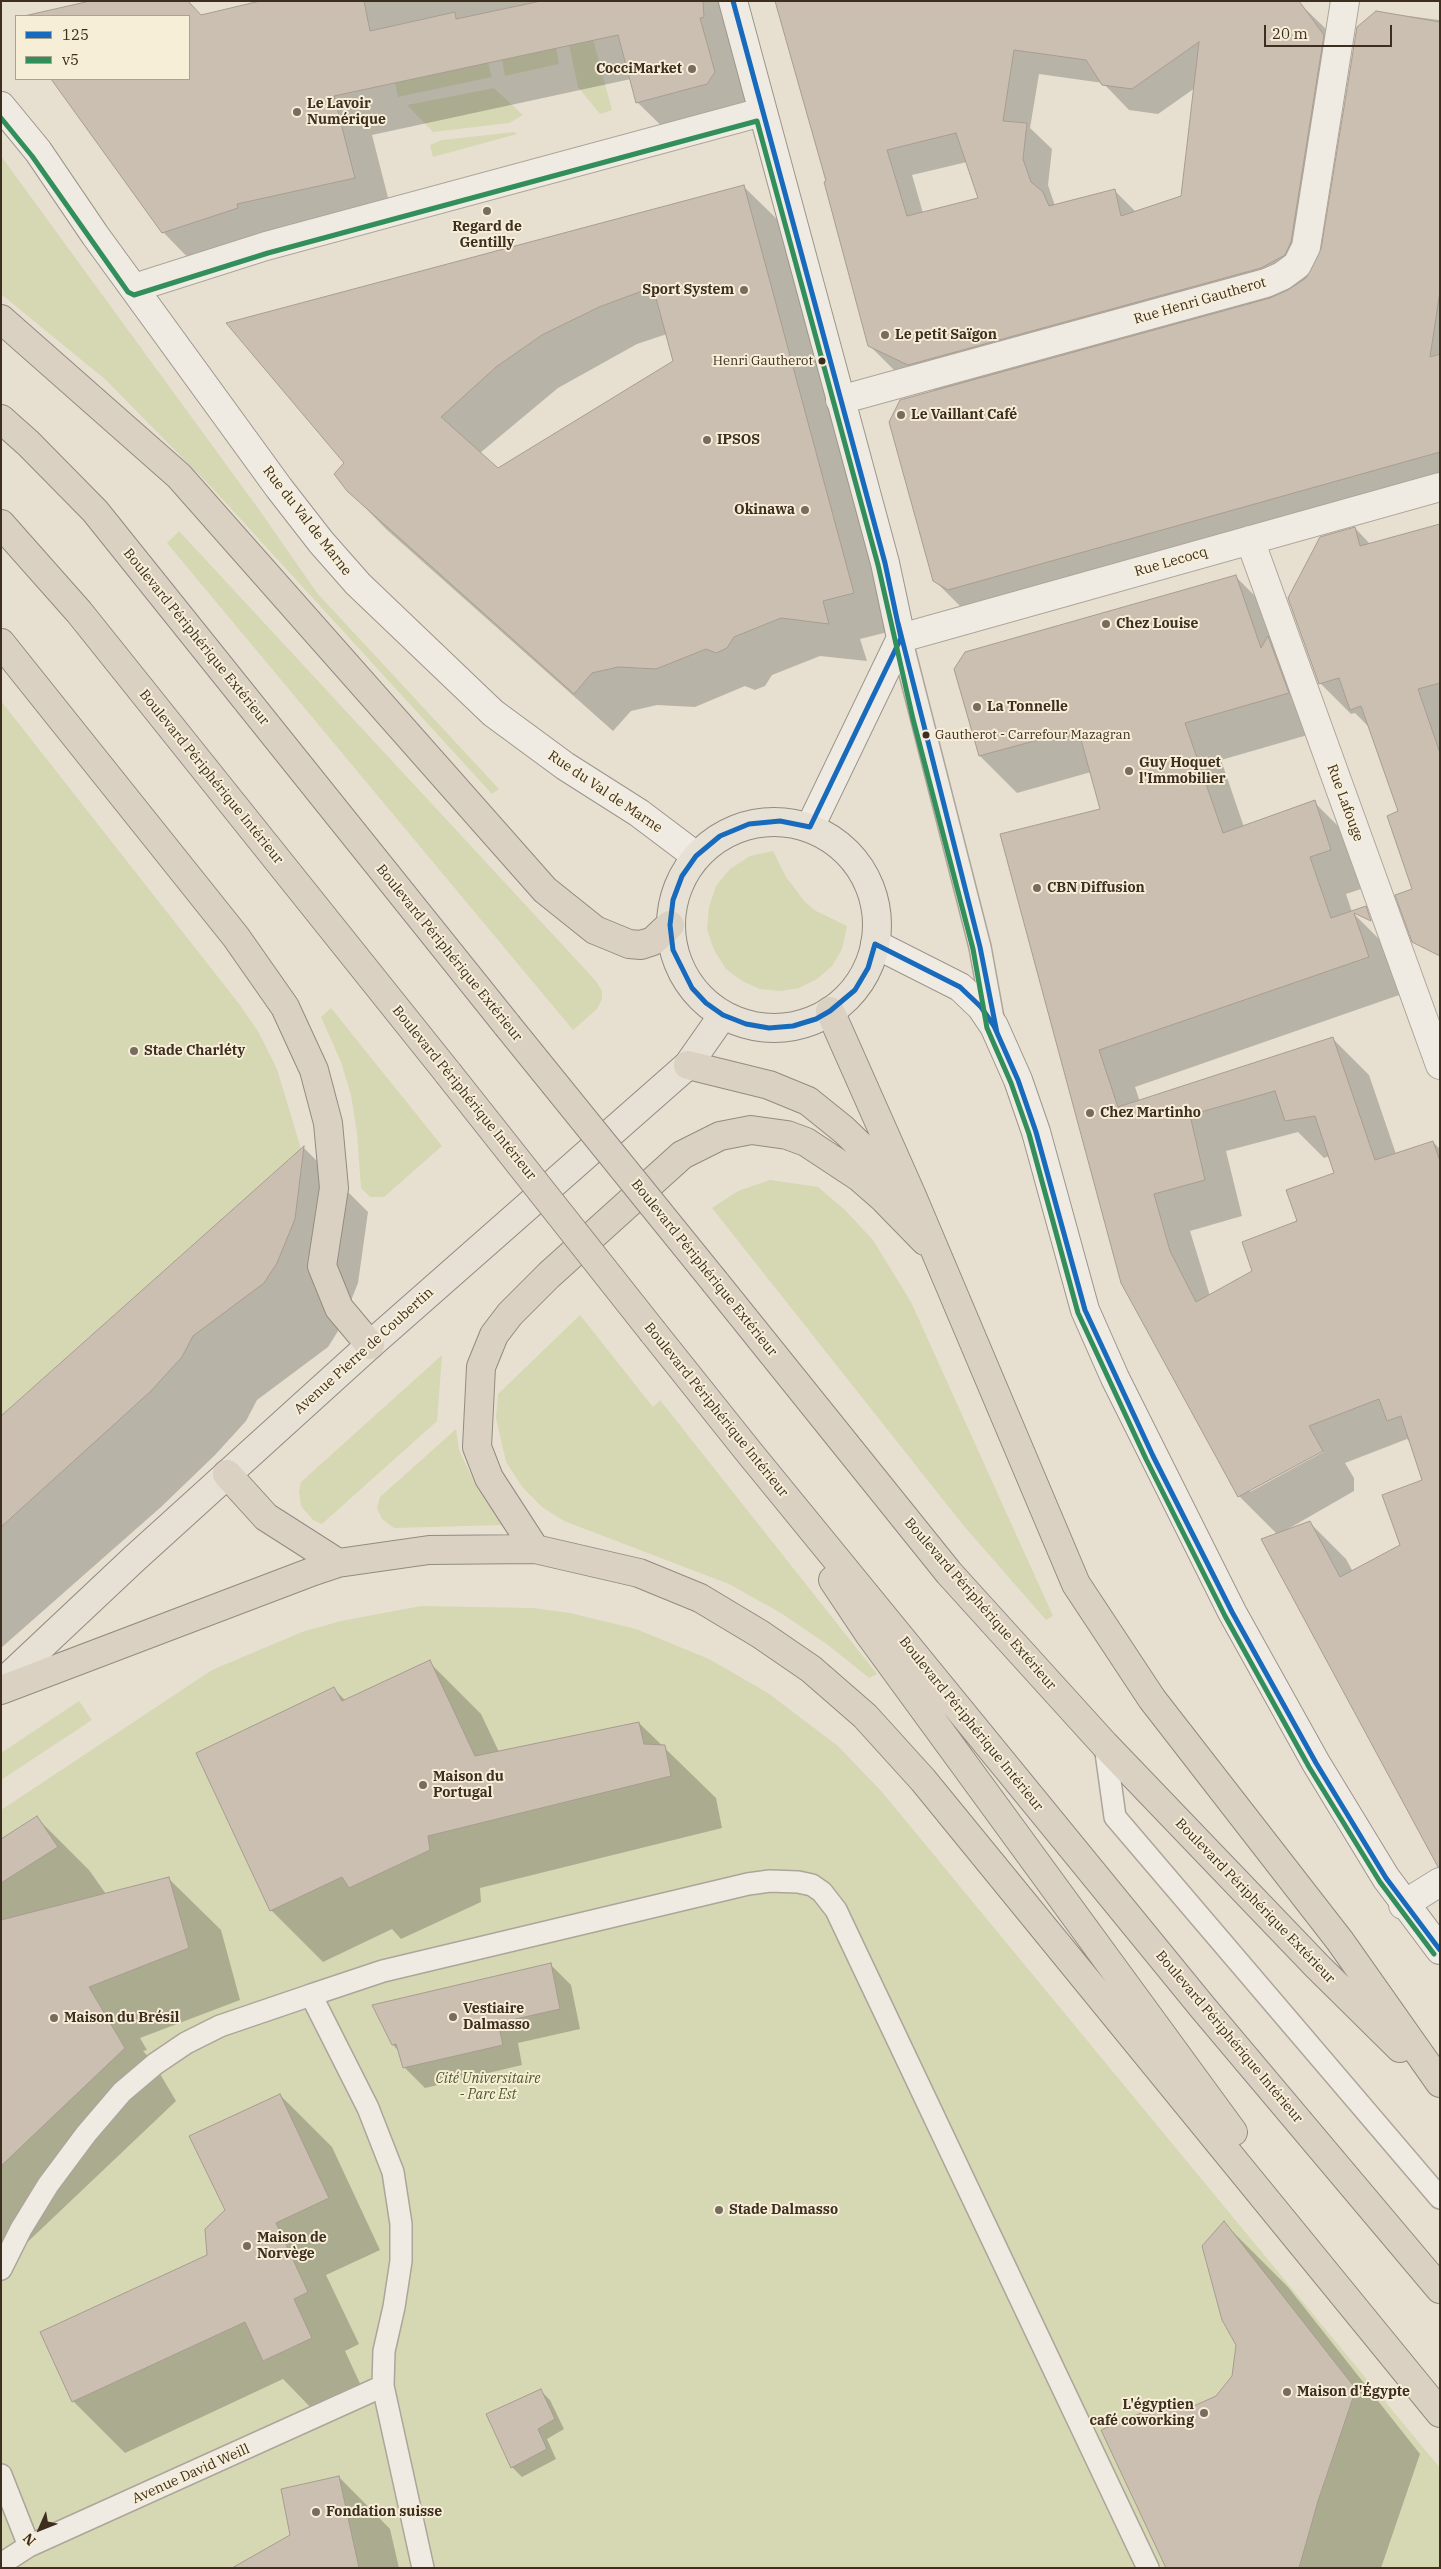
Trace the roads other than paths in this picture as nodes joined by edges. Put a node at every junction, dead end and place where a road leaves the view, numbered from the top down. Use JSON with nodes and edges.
{"nodes":[{"id":1,"x":733,"y":1,"type":"edge"},
{"id":2,"x":1345,"y":1,"type":"edge"},
{"id":3,"x":1,"y":106,"type":"edge"},
{"id":4,"x":762,"y":112,"type":"junction"},
{"id":5,"x":134,"y":288,"type":"junction"},
{"id":6,"x":1,"y":318,"type":"edge"},
{"id":7,"x":840,"y":400,"type":"junction"},
{"id":8,"x":1,"y":419,"type":"edge"},
{"id":9,"x":1440,"y":487,"type":"edge"},
{"id":10,"x":1,"y":524,"type":"edge"},
{"id":11,"x":1250,"y":540,"type":"junction"},
{"id":12,"x":901,"y":638,"type":"junction"},
{"id":13,"x":1,"y":643,"type":"edge"},
{"id":14,"x":810,"y":827,"type":"junction"},
{"id":15,"x":696,"y":856,"type":"junction"},
{"id":16,"x":670,"y":925,"type":"junction"},
{"id":17,"x":875,"y":944,"type":"junction"},
{"id":18,"x":1430,"y":1009,"type":"edge"},
{"id":19,"x":830,"y":1011,"type":"junction"},
{"id":20,"x":723,"y":1015,"type":"junction"},
{"id":21,"x":994,"y":1026,"type":"junction"},
{"id":22,"x":688,"y":1065,"type":"junction"},
{"id":23,"x":1440,"y":1065,"type":"edge"},
{"id":24,"x":912,"y":1196,"type":"junction"},
{"id":25,"x":934,"y":1251,"type":"junction"},
{"id":26,"x":370,"y":1345,"type":"junction"},
{"id":27,"x":748,"y":1451,"type":"junction"},
{"id":28,"x":227,"y":1474,"type":"junction"},
{"id":29,"x":536,"y":1549,"type":"junction"},
{"id":30,"x":338,"y":1563,"type":"junction"},
{"id":31,"x":1,"y":1684,"type":"edge"},
{"id":32,"x":1,"y":1690,"type":"edge"},
{"id":33,"x":1105,"y":1745,"type":"junction"},
{"id":34,"x":1440,"y":1882,"type":"edge"},
{"id":35,"x":1403,"y":1905,"type":"junction"},
{"id":36,"x":1440,"y":1950,"type":"edge"},
{"id":37,"x":311,"y":1995,"type":"junction"},
{"id":38,"x":1440,"y":2083,"type":"edge"},
{"id":39,"x":1440,"y":2087,"type":"edge"},
{"id":40,"x":1440,"y":2198,"type":"edge"},
{"id":41,"x":1,"y":2269,"type":"edge"},
{"id":42,"x":1440,"y":2289,"type":"edge"},
{"id":43,"x":383,"y":2386,"type":"junction"},
{"id":44,"x":1422,"y":2391,"type":"junction"},
{"id":45,"x":1440,"y":2413,"type":"edge"},
{"id":46,"x":1,"y":2475,"type":"edge"},
{"id":47,"x":29,"y":2546,"type":"junction"},
{"id":48,"x":1,"y":2564,"type":"edge"},
{"id":49,"x":423,"y":2568,"type":"edge"},
{"id":50,"x":1148,"y":2568,"type":"edge"}],
"edges":[{"from":1,"to":4,"type":"main road"},
{"from":2,"to":7,"type":"main road","name":"Rue Henri Gautherot"},
{"from":3,"to":5,"type":"main road","name":"Rue du Val de Marne"},
{"from":4,"to":5,"type":"main road"},
{"from":4,"to":7,"type":"main road"},
{"from":5,"to":15,"type":"main road","name":"Rue du Val de Marne"},
{"from":6,"to":16,"type":"highway"},
{"from":7,"to":12,"type":"main road"},
{"from":8,"to":33,"type":"highway","name":"Boulevard Périphérique Extérieur","bridge":true},
{"from":9,"to":11,"type":"main road","name":"Rue Lecocq"},
{"from":10,"to":27,"type":"highway","name":"Boulevard Périphérique Intérieur","bridge":true},
{"from":11,"to":12,"type":"main road","name":"Rue Lecocq"},
{"from":11,"to":18,"type":"main road","name":"Rue Lafouge"},
{"from":12,"to":14,"type":"main road"},
{"from":12,"to":21,"type":"lane"},
{"from":13,"to":26,"type":"highway"},
{"from":14,"to":15,"type":"main road"},
{"from":14,"to":17,"type":"main road"},
{"from":15,"to":16,"type":"main road"},
{"from":16,"to":20,"type":"main road"},
{"from":17,"to":19,"type":"main road"},
{"from":17,"to":21,"type":"main road"},
{"from":18,"to":23,"type":"main road","name":"Rue Lafouge"},
{"from":19,"to":20,"type":"main road"},
{"from":19,"to":24,"type":"highway"},
{"from":20,"to":22,"type":"main road","name":"Avenue Pierre de Coubertin"},
{"from":21,"to":35,"type":"main road"},
{"from":22,"to":24,"type":"highway"},
{"from":22,"to":26,"type":"main road","name":"Avenue Pierre de Coubertin"},
{"from":24,"to":25,"type":"highway"},
{"from":25,"to":29,"type":"highway"},
{"from":25,"to":38,"type":"highway"},
{"from":26,"to":28,"type":"main road","name":"Avenue Pierre de Coubertin"},
{"from":27,"to":42,"type":"highway","name":"Boulevard Périphérique Intérieur"},
{"from":27,"to":44,"type":"highway"},
{"from":28,"to":30,"type":"highway"},
{"from":28,"to":31,"type":"main road","name":"Avenue Pierre de Coubertin"},
{"from":29,"to":30,"type":"highway"},
{"from":29,"to":44,"type":"highway"},
{"from":30,"to":32,"type":"highway"},
{"from":33,"to":39,"type":"highway","name":"Boulevard Périphérique Extérieur"},
{"from":33,"to":40,"type":"lane"},
{"from":34,"to":35,"type":"main road"},
{"from":35,"to":36,"type":"main road"},
{"from":37,"to":41,"type":"lane"},
{"from":37,"to":43,"type":"lane"},
{"from":37,"to":50,"type":"lane"},
{"from":43,"to":47,"type":"lane","name":"Avenue David Weill"},
{"from":43,"to":49,"type":"lane"},
{"from":44,"to":45,"type":"highway"},
{"from":46,"to":47,"type":"lane"},
{"from":47,"to":48,"type":"lane","name":"Avenue David Weill"}]}
